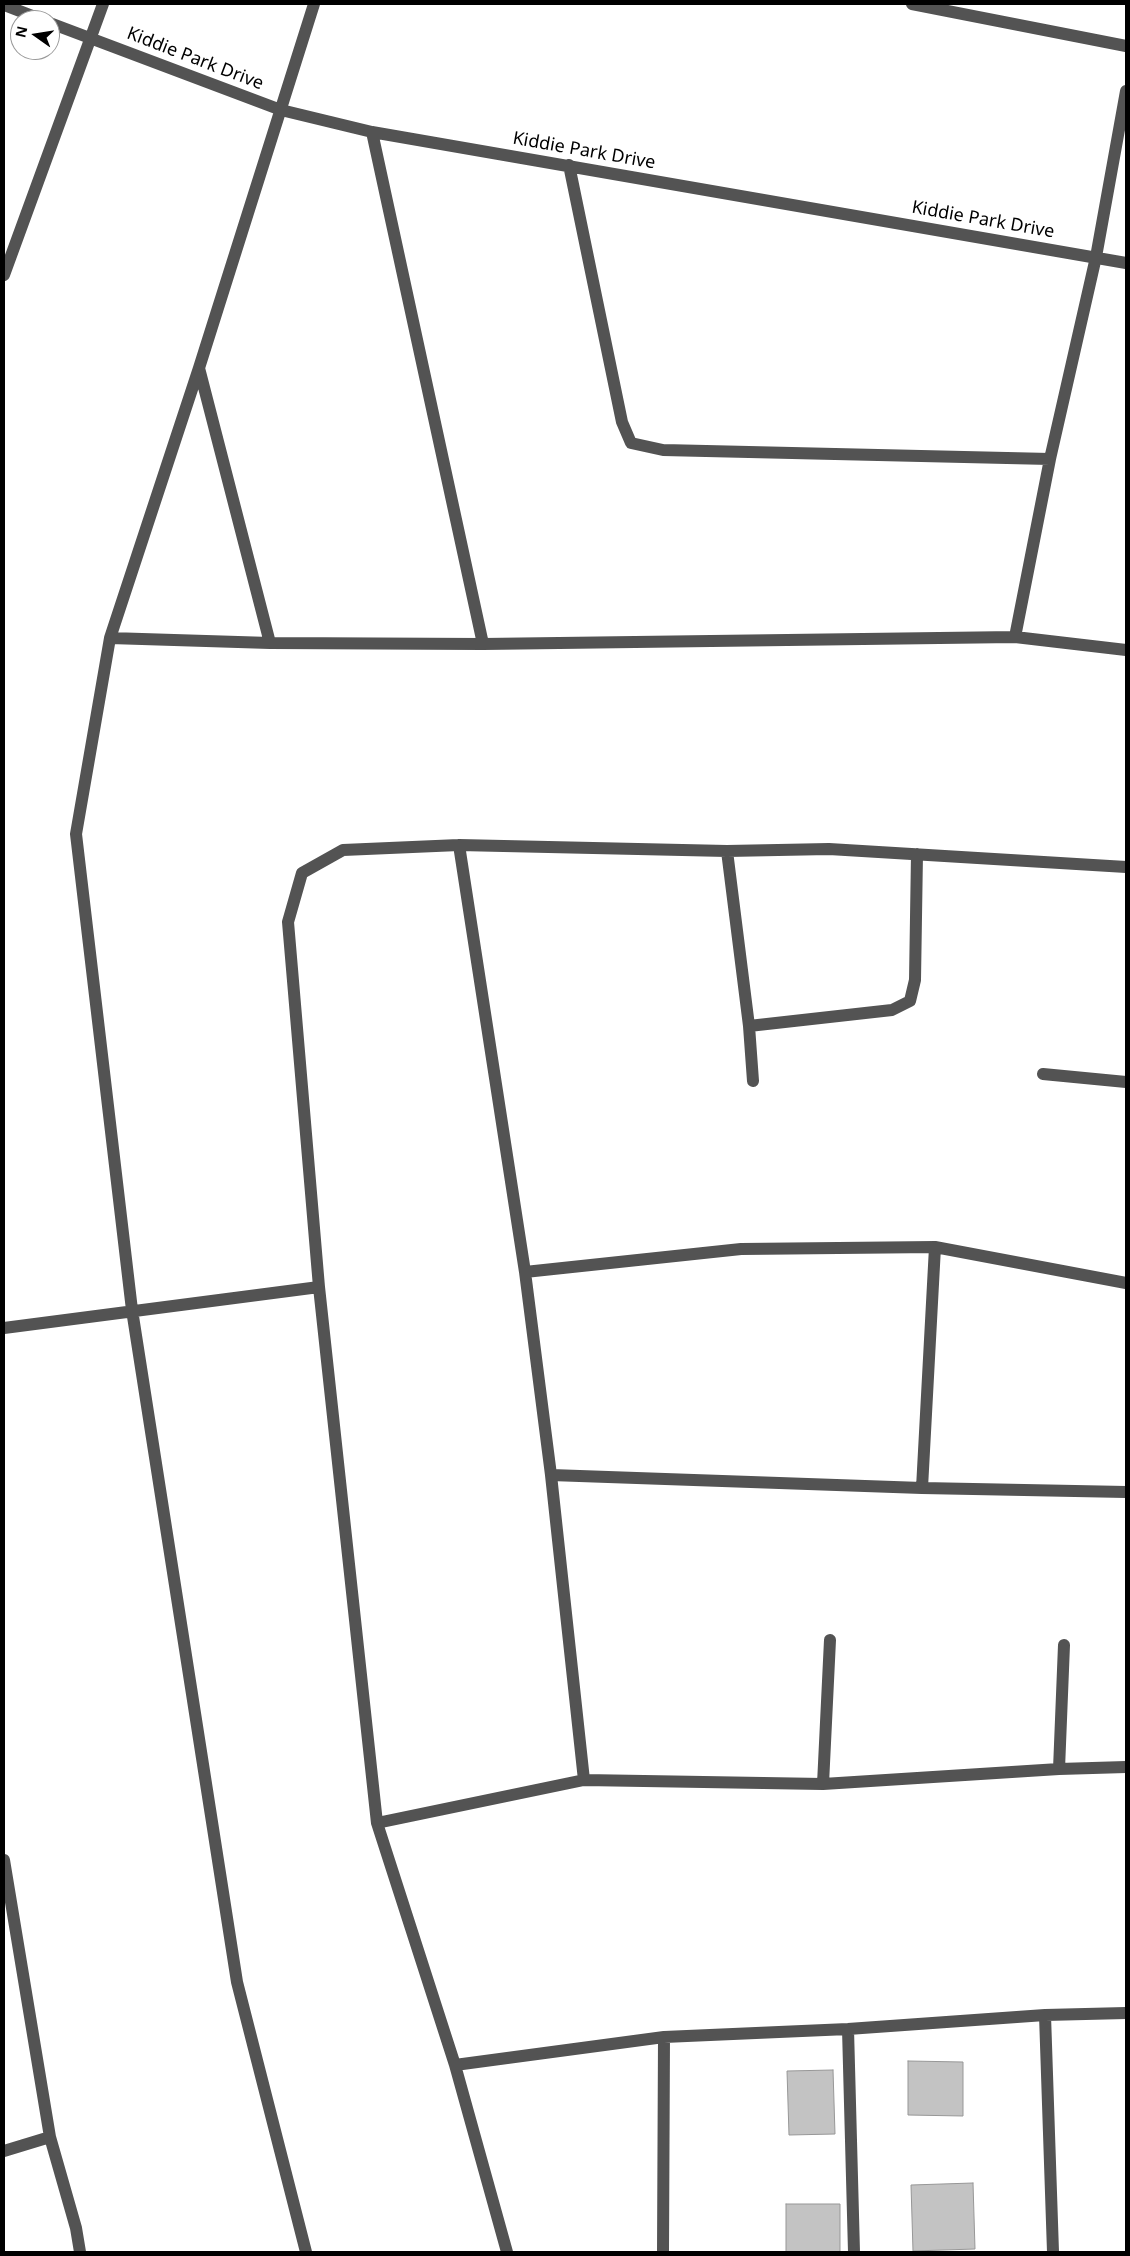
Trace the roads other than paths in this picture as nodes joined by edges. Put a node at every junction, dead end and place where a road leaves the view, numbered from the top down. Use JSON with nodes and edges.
{"nodes":[{"id":1,"x":103,"y":4,"type":"edge"},
{"id":2,"x":314,"y":4,"type":"edge"},
{"id":3,"x":912,"y":4,"type":"edge"},
{"id":4,"x":4,"y":5,"type":"edge"},
{"id":5,"x":17,"y":10,"type":"edge"},
{"id":6,"x":60,"y":27,"type":"edge"},
{"id":7,"x":90,"y":38,"type":"junction"},
{"id":8,"x":1126,"y":46,"type":"edge"},
{"id":9,"x":1126,"y":91,"type":"edge"},
{"id":10,"x":282,"y":110,"type":"junction"},
{"id":11,"x":372,"y":132,"type":"junction"},
{"id":12,"x":568,"y":166,"type":"junction"},
{"id":13,"x":1096,"y":257,"type":"junction"},
{"id":14,"x":1126,"y":263,"type":"edge"},
{"id":15,"x":4,"y":275,"type":"edge"},
{"id":16,"x":199,"y":368,"type":"junction"},
{"id":17,"x":1050,"y":458,"type":"junction"},
{"id":18,"x":1015,"y":637,"type":"junction"},
{"id":19,"x":110,"y":638,"type":"junction"},
{"id":20,"x":270,"y":642,"type":"junction"},
{"id":21,"x":483,"y":644,"type":"junction"},
{"id":22,"x":1126,"y":650,"type":"edge"},
{"id":23,"x":459,"y":845,"type":"junction"},
{"id":24,"x":727,"y":851,"type":"junction"},
{"id":25,"x":917,"y":854,"type":"junction"},
{"id":26,"x":1126,"y":867,"type":"edge"},
{"id":27,"x":749,"y":1026,"type":"junction"},
{"id":28,"x":1043,"y":1074,"type":"dead end"},
{"id":29,"x":753,"y":1081,"type":"dead end"},
{"id":30,"x":1126,"y":1082,"type":"edge"},
{"id":31,"x":935,"y":1247,"type":"junction"},
{"id":32,"x":525,"y":1272,"type":"junction"},
{"id":33,"x":1126,"y":1283,"type":"edge"},
{"id":34,"x":319,"y":1287,"type":"junction"},
{"id":35,"x":132,"y":1310,"type":"junction"},
{"id":36,"x":4,"y":1328,"type":"edge"},
{"id":37,"x":551,"y":1475,"type":"junction"},
{"id":38,"x":922,"y":1488,"type":"junction"},
{"id":39,"x":1126,"y":1492,"type":"edge"},
{"id":40,"x":830,"y":1640,"type":"dead end"},
{"id":41,"x":1064,"y":1645,"type":"dead end"},
{"id":42,"x":1126,"y":1767,"type":"edge"},
{"id":43,"x":1059,"y":1768,"type":"junction"},
{"id":44,"x":584,"y":1780,"type":"junction"},
{"id":45,"x":823,"y":1784,"type":"junction"},
{"id":46,"x":377,"y":1823,"type":"junction"},
{"id":47,"x":4,"y":1860,"type":"edge"},
{"id":48,"x":1126,"y":2013,"type":"edge"},
{"id":49,"x":1045,"y":2015,"type":"junction"},
{"id":50,"x":848,"y":2029,"type":"junction"},
{"id":51,"x":664,"y":2037,"type":"junction"},
{"id":52,"x":455,"y":2066,"type":"junction"},
{"id":53,"x":50,"y":2137,"type":"junction"},
{"id":54,"x":4,"y":2151,"type":"edge"},
{"id":55,"x":80,"y":2252,"type":"edge"},
{"id":56,"x":306,"y":2252,"type":"edge"},
{"id":57,"x":507,"y":2252,"type":"edge"},
{"id":58,"x":663,"y":2252,"type":"edge"},
{"id":59,"x":854,"y":2252,"type":"edge"},
{"id":60,"x":1053,"y":2252,"type":"edge"}],
"edges":[{"from":1,"to":7,"type":"street"},
{"from":2,"to":10,"type":"street"},
{"from":3,"to":8,"type":"street"},
{"from":4,"to":5,"type":"street"},
{"from":6,"to":7,"type":"street","name":"Kiddie Park Drive"},
{"from":7,"to":10,"type":"street","name":"Kiddie Park Drive"},
{"from":7,"to":15,"type":"street"},
{"from":9,"to":13,"type":"street"},
{"from":10,"to":11,"type":"street","name":"Kiddie Park Drive"},
{"from":10,"to":16,"type":"street"},
{"from":11,"to":12,"type":"street","name":"Kiddie Park Drive"},
{"from":11,"to":21,"type":"street"},
{"from":12,"to":13,"type":"street","name":"Kiddie Park Drive"},
{"from":12,"to":17,"type":"street"},
{"from":13,"to":14,"type":"street","name":"Kiddie Park Drive"},
{"from":13,"to":17,"type":"street"},
{"from":16,"to":19,"type":"street"},
{"from":16,"to":20,"type":"street"},
{"from":17,"to":18,"type":"street"},
{"from":18,"to":21,"type":"street"},
{"from":18,"to":22,"type":"street"},
{"from":19,"to":20,"type":"street"},
{"from":19,"to":35,"type":"street"},
{"from":20,"to":21,"type":"street"},
{"from":23,"to":24,"type":"street"},
{"from":23,"to":32,"type":"street"},
{"from":23,"to":34,"type":"street"},
{"from":24,"to":25,"type":"street"},
{"from":24,"to":27,"type":"street"},
{"from":25,"to":26,"type":"street"},
{"from":25,"to":27,"type":"street"},
{"from":27,"to":29,"type":"street"},
{"from":28,"to":30,"type":"street"},
{"from":31,"to":32,"type":"street"},
{"from":31,"to":33,"type":"street"},
{"from":31,"to":38,"type":"street"},
{"from":32,"to":37,"type":"street"},
{"from":34,"to":35,"type":"street"},
{"from":34,"to":46,"type":"street"},
{"from":35,"to":36,"type":"street"},
{"from":35,"to":56,"type":"street"},
{"from":37,"to":38,"type":"street"},
{"from":37,"to":44,"type":"street"},
{"from":38,"to":39,"type":"street"},
{"from":40,"to":45,"type":"street"},
{"from":41,"to":43,"type":"street"},
{"from":42,"to":43,"type":"street"},
{"from":43,"to":45,"type":"street"},
{"from":44,"to":45,"type":"street"},
{"from":44,"to":46,"type":"street"},
{"from":46,"to":52,"type":"street"},
{"from":47,"to":53,"type":"street"},
{"from":48,"to":49,"type":"street"},
{"from":49,"to":50,"type":"street"},
{"from":49,"to":60,"type":"street"},
{"from":50,"to":51,"type":"street"},
{"from":50,"to":59,"type":"street"},
{"from":51,"to":52,"type":"street"},
{"from":51,"to":58,"type":"street"},
{"from":52,"to":57,"type":"street"},
{"from":53,"to":54,"type":"street"},
{"from":53,"to":55,"type":"street"}]}
